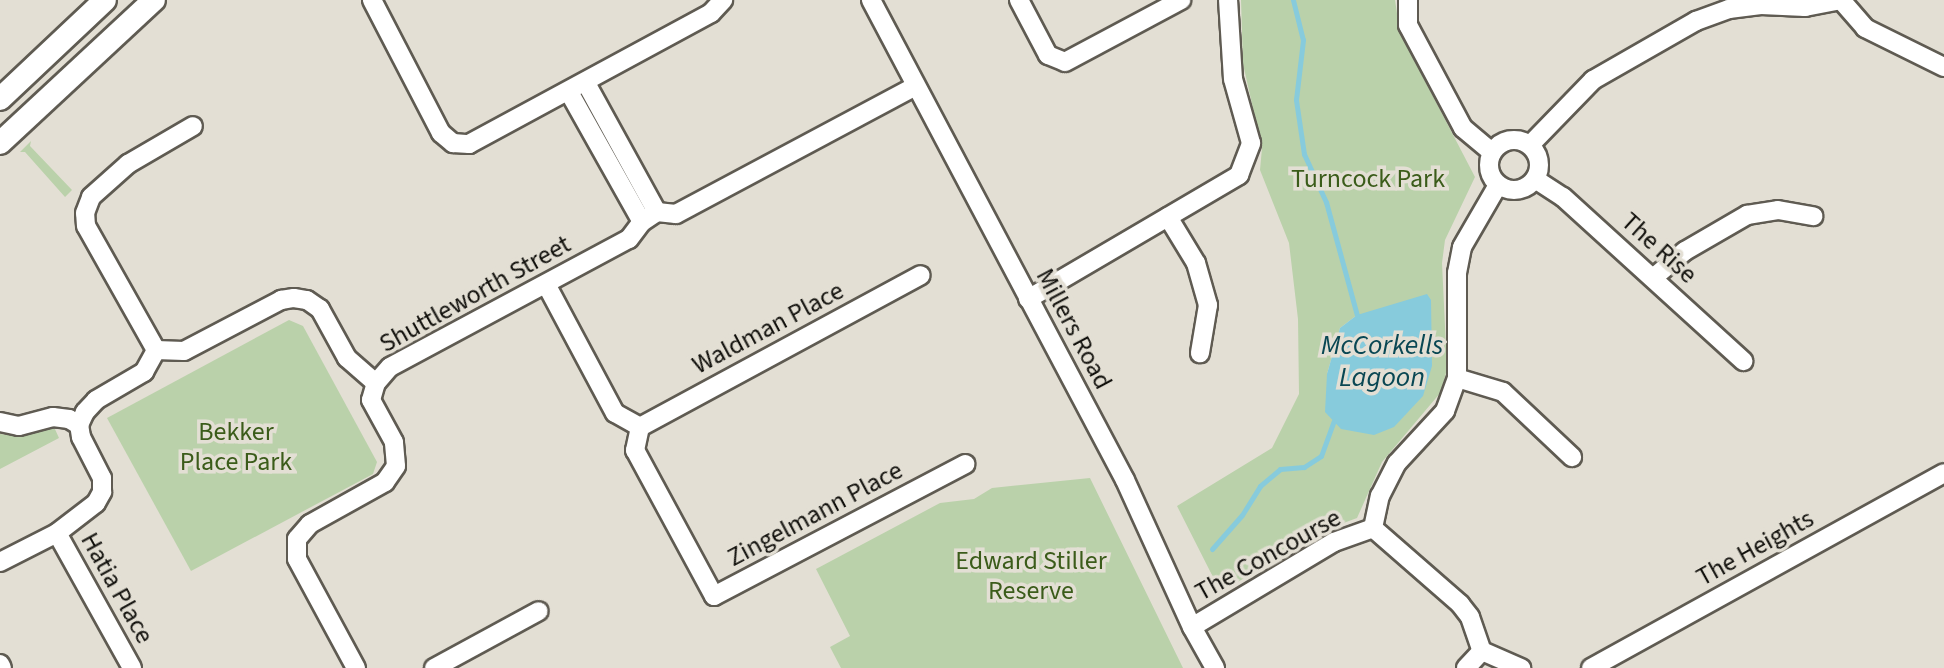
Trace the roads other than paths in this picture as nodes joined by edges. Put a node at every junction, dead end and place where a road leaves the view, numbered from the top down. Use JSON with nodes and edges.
{"nodes":[{"id":1,"x":105,"y":0,"type":"edge"},
{"id":2,"x":154,"y":0,"type":"edge"},
{"id":3,"x":372,"y":0,"type":"edge"},
{"id":4,"x":723,"y":0,"type":"edge"},
{"id":5,"x":864,"y":0,"type":"edge"},
{"id":6,"x":871,"y":0,"type":"edge"},
{"id":7,"x":1019,"y":0,"type":"edge"},
{"id":8,"x":1181,"y":0,"type":"edge"},
{"id":9,"x":1228,"y":0,"type":"edge"},
{"id":10,"x":1408,"y":0,"type":"edge"},
{"id":11,"x":1841,"y":0,"type":"edge"},
{"id":12,"x":878,"y":19,"type":"junction"},
{"id":13,"x":1944,"y":67,"type":"edge"},
{"id":14,"x":586,"y":83,"type":"junction"},
{"id":15,"x":914,"y":87,"type":"junction"},
{"id":16,"x":569,"y":92,"type":"junction"},
{"id":17,"x":0,"y":99,"type":"edge"},
{"id":18,"x":193,"y":126,"type":"dead end"},
{"id":19,"x":0,"y":143,"type":"edge"},
{"id":20,"x":1530,"y":145,"type":"junction"},
{"id":21,"x":1492,"y":152,"type":"junction"},
{"id":22,"x":1535,"y":179,"type":"junction"},
{"id":23,"x":1498,"y":185,"type":"junction"},
{"id":24,"x":1813,"y":216,"type":"dead end"},
{"id":25,"x":650,"y":217,"type":"junction"},
{"id":26,"x":1168,"y":217,"type":"junction"},
{"id":27,"x":921,"y":275,"type":"dead end"},
{"id":28,"x":1653,"y":278,"type":"junction"},
{"id":29,"x":546,"y":284,"type":"junction"},
{"id":30,"x":1028,"y":299,"type":"junction"},
{"id":31,"x":156,"y":350,"type":"junction"},
{"id":32,"x":1200,"y":353,"type":"dead end"},
{"id":33,"x":1743,"y":361,"type":"dead end"},
{"id":34,"x":1457,"y":378,"type":"junction"},
{"id":35,"x":376,"y":383,"type":"junction"},
{"id":36,"x":0,"y":422,"type":"edge"},
{"id":37,"x":79,"y":425,"type":"junction"},
{"id":38,"x":640,"y":427,"type":"junction"},
{"id":39,"x":1572,"y":457,"type":"dead end"},
{"id":40,"x":965,"y":464,"type":"dead end"},
{"id":41,"x":1944,"y":473,"type":"edge"},
{"id":42,"x":1373,"y":528,"type":"junction"},
{"id":43,"x":57,"y":533,"type":"junction"},
{"id":44,"x":0,"y":562,"type":"edge"},
{"id":45,"x":539,"y":611,"type":"dead end"},
{"id":46,"x":1192,"y":627,"type":"junction"},
{"id":47,"x":1482,"y":651,"type":"junction"},
{"id":48,"x":132,"y":668,"type":"edge"},
{"id":49,"x":356,"y":668,"type":"edge"},
{"id":50,"x":434,"y":668,"type":"edge"},
{"id":51,"x":1215,"y":668,"type":"edge"},
{"id":52,"x":1466,"y":668,"type":"edge"},
{"id":53,"x":1521,"y":668,"type":"edge"},
{"id":54,"x":1591,"y":668,"type":"edge"}],
"edges":[{"from":1,"to":17,"type":"main road"},
{"from":2,"to":19,"type":"main road"},
{"from":3,"to":16,"type":"street"},
{"from":4,"to":14,"type":"street"},
{"from":5,"to":12,"type":"street","name":"Millers Road"},
{"from":6,"to":12,"type":"street","name":"Millers Road"},
{"from":7,"to":8,"type":"street"},
{"from":9,"to":26,"type":"street"},
{"from":10,"to":21,"type":"street"},
{"from":11,"to":13,"type":"street"},
{"from":11,"to":20,"type":"street"},
{"from":12,"to":15,"type":"street","name":"Millers Road"},
{"from":14,"to":16,"type":"street"},
{"from":14,"to":25,"type":"street"},
{"from":15,"to":25,"type":"street","name":"Shuttleworth Street"},
{"from":15,"to":30,"type":"street","name":"Millers Road"},
{"from":16,"to":25,"type":"street"},
{"from":18,"to":31,"type":"street"},
{"from":20,"to":21,"type":"street"},
{"from":20,"to":22,"type":"street"},
{"from":21,"to":23,"type":"street"},
{"from":22,"to":23,"type":"street"},
{"from":22,"to":28,"type":"street","name":"The Rise"},
{"from":23,"to":34,"type":"street","name":"The Concourse"},
{"from":24,"to":28,"type":"street"},
{"from":25,"to":29,"type":"street","name":"Shuttleworth Street"},
{"from":26,"to":30,"type":"street"},
{"from":26,"to":32,"type":"street"},
{"from":27,"to":38,"type":"street","name":"Waldman Place"},
{"from":28,"to":33,"type":"street","name":"The Rise"},
{"from":29,"to":35,"type":"street","name":"Shuttleworth Street"},
{"from":29,"to":38,"type":"street"},
{"from":30,"to":46,"type":"street","name":"Millers Road"},
{"from":31,"to":35,"type":"street"},
{"from":31,"to":37,"type":"street"},
{"from":34,"to":39,"type":"street"},
{"from":34,"to":42,"type":"street","name":"The Concourse"},
{"from":35,"to":49,"type":"street","name":"Shuttleworth Street"},
{"from":36,"to":37,"type":"street"},
{"from":37,"to":43,"type":"street"},
{"from":38,"to":40,"type":"street","name":"Zingelmann Place"},
{"from":41,"to":54,"type":"street","name":"The Heights"},
{"from":42,"to":46,"type":"street","name":"The Concourse"},
{"from":42,"to":47,"type":"street"},
{"from":43,"to":44,"type":"street"},
{"from":43,"to":48,"type":"street","name":"Hatia Place"},
{"from":45,"to":50,"type":"street"},
{"from":46,"to":51,"type":"street","name":"Millers Road"},
{"from":47,"to":52,"type":"street"},
{"from":47,"to":53,"type":"street"}]}
